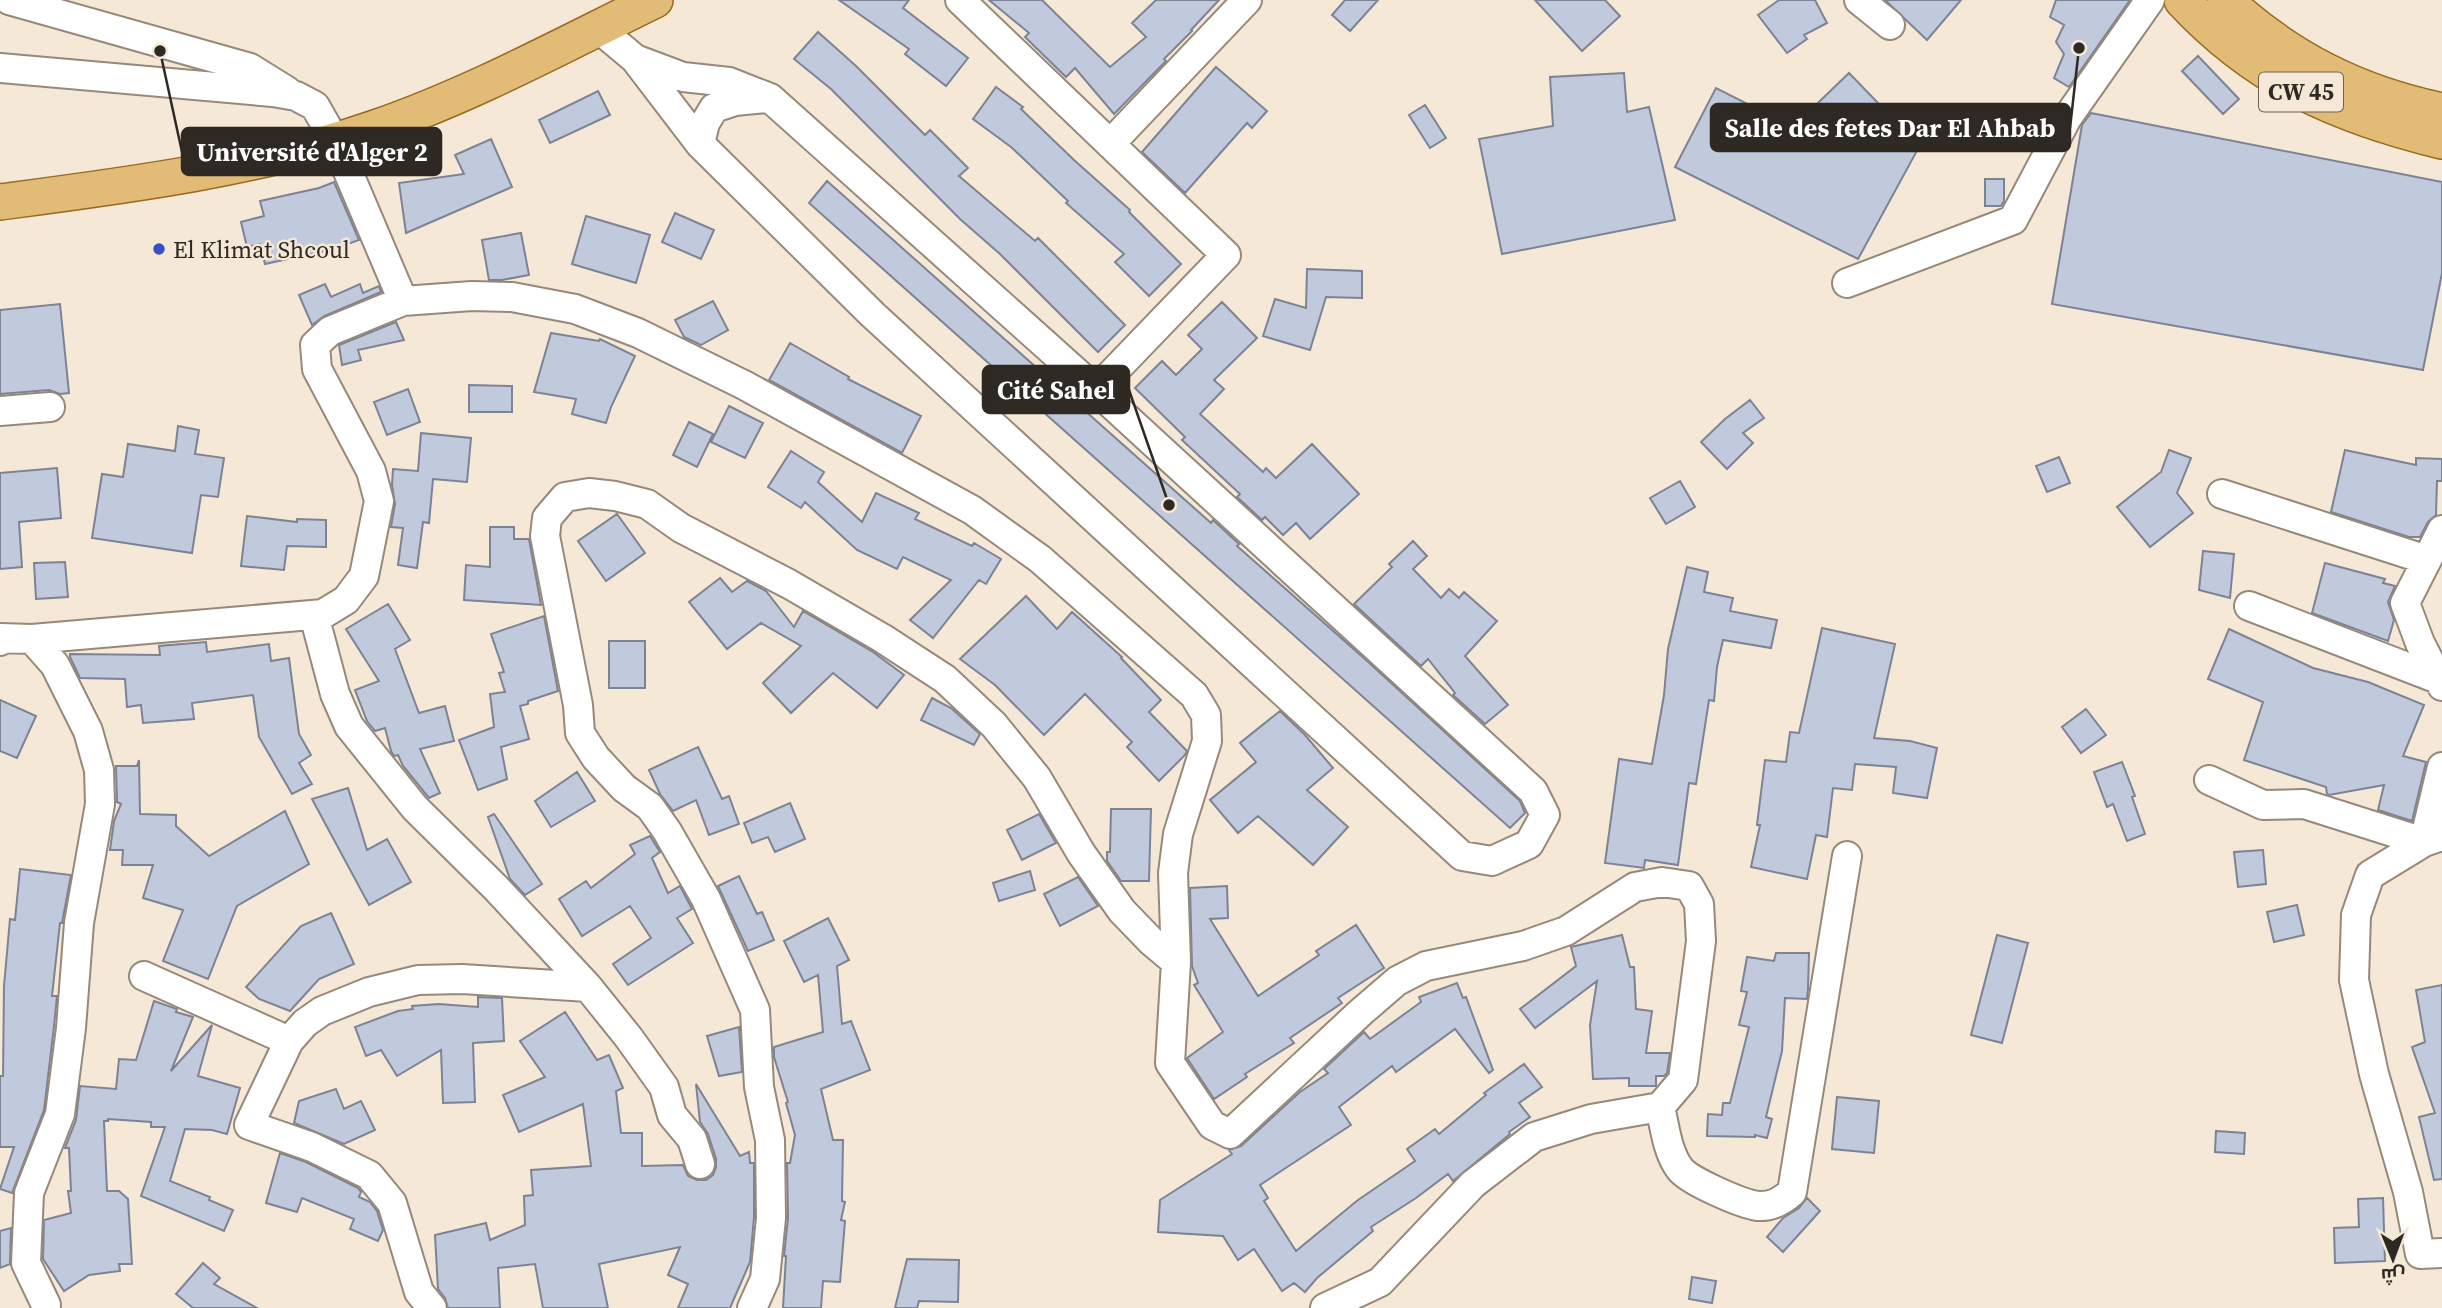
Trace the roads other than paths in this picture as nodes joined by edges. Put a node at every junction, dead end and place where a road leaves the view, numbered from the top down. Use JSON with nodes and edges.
{"nodes":[{"id":1,"x":9,"y":0,"type":"edge"},
{"id":2,"x":655,"y":0,"type":"edge"},
{"id":3,"x":960,"y":0,"type":"edge"},
{"id":4,"x":1247,"y":0,"type":"edge"},
{"id":5,"x":1859,"y":0,"type":"edge"},
{"id":6,"x":2150,"y":0,"type":"edge"},
{"id":7,"x":2182,"y":0,"type":"edge"},
{"id":8,"x":2225,"y":0,"type":"edge"},
{"id":9,"x":1890,"y":25,"type":"dead end"},
{"id":10,"x":598,"y":28,"type":"junction"},
{"id":11,"x":635,"y":59,"type":"junction"},
{"id":12,"x":0,"y":68,"type":"edge"},
{"id":13,"x":296,"y":96,"type":"junction"},
{"id":14,"x":770,"y":98,"type":"junction"},
{"id":15,"x":2442,"y":111,"type":"edge"},
{"id":16,"x":335,"y":141,"type":"junction"},
{"id":17,"x":2442,"y":141,"type":"edge"},
{"id":18,"x":700,"y":144,"type":"junction"},
{"id":19,"x":1110,"y":144,"type":"junction"},
{"id":20,"x":0,"y":202,"type":"edge"},
{"id":21,"x":1847,"y":283,"type":"dead end"},
{"id":22,"x":403,"y":301,"type":"junction"},
{"id":23,"x":1096,"y":390,"type":"junction"},
{"id":24,"x":50,"y":407,"type":"dead end"},
{"id":25,"x":0,"y":411,"type":"edge"},
{"id":26,"x":2222,"y":495,"type":"dead end"},
{"id":27,"x":2442,"y":530,"type":"edge"},
{"id":28,"x":2427,"y":560,"type":"junction"},
{"id":29,"x":2249,"y":606,"type":"dead end"},
{"id":30,"x":314,"y":615,"type":"junction"},
{"id":31,"x":0,"y":639,"type":"edge"},
{"id":32,"x":32,"y":639,"type":"junction"},
{"id":33,"x":2440,"y":683,"type":"edge"},
{"id":34,"x":2442,"y":767,"type":"edge"},
{"id":35,"x":2209,"y":780,"type":"dead end"},
{"id":36,"x":2433,"y":839,"type":"edge"},
{"id":37,"x":1847,"y":856,"type":"dead end"},
{"id":38,"x":1176,"y":962,"type":"junction"},
{"id":39,"x":144,"y":976,"type":"dead end"},
{"id":40,"x":587,"y":987,"type":"junction"},
{"id":41,"x":289,"y":1041,"type":"junction"},
{"id":42,"x":1660,"y":1107,"type":"junction"},
{"id":43,"x":700,"y":1164,"type":"dead end"},
{"id":44,"x":2442,"y":1253,"type":"edge"},
{"id":45,"x":46,"y":1305,"type":"dead end"},
{"id":46,"x":432,"y":1308,"type":"edge"},
{"id":47,"x":752,"y":1308,"type":"edge"},
{"id":48,"x":1325,"y":1308,"type":"edge"}],
"edges":[{"from":1,"to":13,"type":"street"},
{"from":2,"to":10,"type":"main road"},
{"from":3,"to":19,"type":"street"},
{"from":4,"to":19,"type":"street"},
{"from":5,"to":9,"type":"street"},
{"from":6,"to":21,"type":"street"},
{"from":7,"to":17,"type":"main road","number":"CW 45"},
{"from":8,"to":15,"type":"main road"},
{"from":10,"to":11,"type":"street"},
{"from":10,"to":16,"type":"main road"},
{"from":11,"to":14,"type":"street"},
{"from":11,"to":18,"type":"street"},
{"from":12,"to":13,"type":"street"},
{"from":13,"to":16,"type":"street"},
{"from":14,"to":18,"type":"street"},
{"from":14,"to":23,"type":"street"},
{"from":16,"to":20,"type":"main road"},
{"from":16,"to":22,"type":"street"},
{"from":18,"to":23,"type":"street"},
{"from":19,"to":23,"type":"street"},
{"from":22,"to":30,"type":"street"},
{"from":22,"to":38,"type":"street"},
{"from":24,"to":25,"type":"street"},
{"from":26,"to":28,"type":"street"},
{"from":27,"to":28,"type":"street"},
{"from":28,"to":33,"type":"street"},
{"from":29,"to":33,"type":"street"},
{"from":30,"to":32,"type":"street"},
{"from":30,"to":40,"type":"street"},
{"from":31,"to":32,"type":"street"},
{"from":32,"to":45,"type":"street"},
{"from":34,"to":36,"type":"street"},
{"from":35,"to":36,"type":"street"},
{"from":36,"to":44,"type":"street"},
{"from":37,"to":42,"type":"street"},
{"from":38,"to":42,"type":"street"},
{"from":38,"to":47,"type":"street"},
{"from":39,"to":41,"type":"street"},
{"from":40,"to":41,"type":"street"},
{"from":40,"to":43,"type":"street"},
{"from":41,"to":46,"type":"street"},
{"from":42,"to":48,"type":"street"}]}
